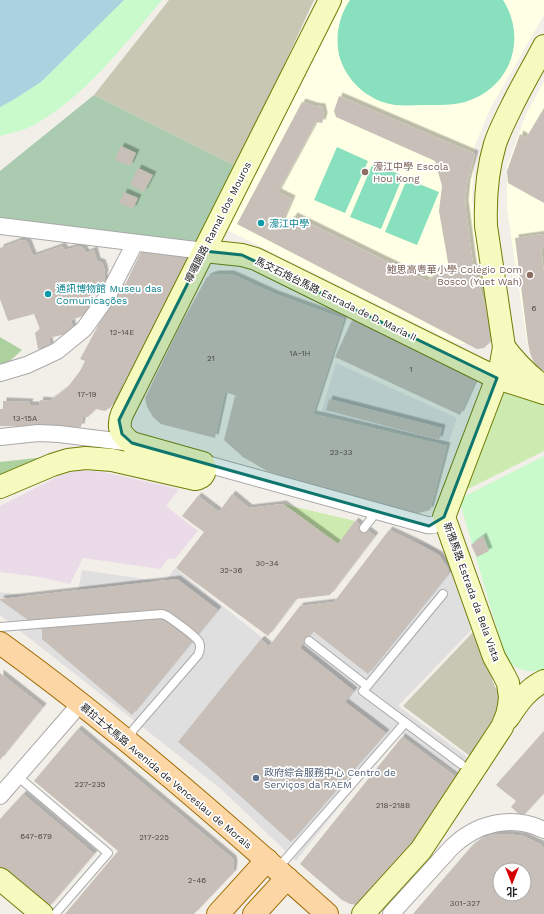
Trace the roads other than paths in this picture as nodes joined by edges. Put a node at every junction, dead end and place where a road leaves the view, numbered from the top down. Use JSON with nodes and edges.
{"nodes":[{"id":1,"x":330,"y":0,"type":"edge"},
{"id":2,"x":544,"y":46,"type":"edge"},
{"id":3,"x":0,"y":226,"type":"edge"},
{"id":4,"x":135,"y":243,"type":"junction"},
{"id":5,"x":204,"y":251,"type":"junction"},
{"id":6,"x":504,"y":347,"type":"junction"},
{"id":7,"x":0,"y":374,"type":"edge"},
{"id":8,"x":497,"y":378,"type":"junction"},
{"id":9,"x":544,"y":387,"type":"edge"},
{"id":10,"x":544,"y":392,"type":"edge"},
{"id":11,"x":0,"y":438,"type":"edge"},
{"id":12,"x":132,"y":443,"type":"junction"},
{"id":13,"x":203,"y":463,"type":"junction"},
{"id":14,"x":0,"y":488,"type":"edge"},
{"id":15,"x":377,"y":511,"type":"junction"},
{"id":16,"x":444,"y":517,"type":"junction"},
{"id":17,"x":364,"y":528,"type":"dead end"},
{"id":18,"x":443,"y":594,"type":"dead end"},
{"id":19,"x":2,"y":637,"type":"edge"},
{"id":20,"x":309,"y":641,"type":"dead end"},
{"id":21,"x":544,"y":681,"type":"edge"},
{"id":22,"x":367,"y":686,"type":"junction"},
{"id":23,"x":518,"y":693,"type":"junction"},
{"id":24,"x":80,"y":704,"type":"junction"},
{"id":25,"x":405,"y":722,"type":"junction"},
{"id":26,"x":133,"y":746,"type":"junction"},
{"id":27,"x":461,"y":764,"type":"dead end"},
{"id":28,"x":17,"y":776,"type":"junction"},
{"id":29,"x":0,"y":796,"type":"edge"},
{"id":30,"x":544,"y":830,"type":"edge"},
{"id":31,"x":277,"y":869,"type":"junction"},
{"id":32,"x":0,"y":879,"type":"edge"},
{"id":33,"x":377,"y":909,"type":"edge"},
{"id":34,"x":42,"y":914,"type":"edge"},
{"id":35,"x":56,"y":914,"type":"edge"},
{"id":36,"x":218,"y":914,"type":"edge"},
{"id":37,"x":254,"y":914,"type":"edge"},
{"id":38,"x":327,"y":914,"type":"edge"}],
"edges":[{"from":1,"to":5,"type":"main road","name":"嚤囉園路 Ramal dos Mouros"},
{"from":2,"to":6,"type":"main road","name":"新雅馬路 Estrada da Bela Vista"},
{"from":3,"to":4,"type":"street","name":"馬交石炮台馬路 Estrada de D. Maria II"},
{"from":4,"to":5,"type":"street","name":"馬交石炮台馬路 Estrada de D. Maria II"},
{"from":4,"to":7,"type":"street"},
{"from":5,"to":8,"type":"main road","name":"馬交石炮台馬路 Estrada de D. Maria II"},
{"from":5,"to":12,"type":"main road","name":"嚤囉園路 Ramal dos Mouros"},
{"from":6,"to":8,"type":"main road","name":"新雅馬路 Estrada da Bela Vista"},
{"from":6,"to":9,"type":"main road"},
{"from":8,"to":10,"type":"main road","name":"馬交石炮台馬路 Estrada de D. Maria II"},
{"from":8,"to":16,"type":"main road","name":"新雅馬路 Estrada da Bela Vista"},
{"from":11,"to":12,"type":"street"},
{"from":12,"to":13,"type":"main road"},
{"from":13,"to":14,"type":"main road"},
{"from":13,"to":15,"type":"street"},
{"from":15,"to":16,"type":"street"},
{"from":15,"to":17,"type":"lane"},
{"from":16,"to":23,"type":"main road","name":"新雅馬路 Estrada da Bela Vista"},
{"from":18,"to":22,"type":"lane"},
{"from":19,"to":24,"type":"main road","name":"慕拉士大馬路 Avenida de Venceslau de Morais"},
{"from":19,"to":26,"type":"lane"},
{"from":20,"to":22,"type":"lane"},
{"from":21,"to":23,"type":"main road"},
{"from":22,"to":25,"type":"lane"},
{"from":23,"to":33,"type":"main road"},
{"from":24,"to":26,"type":"main road","name":"慕拉士大馬路 Avenida de Venceslau de Morais"},
{"from":24,"to":28,"type":"street"},
{"from":25,"to":27,"type":"lane"},
{"from":25,"to":31,"type":"lane"},
{"from":26,"to":31,"type":"main road","name":"慕拉士大馬路 Avenida de Venceslau de Morais"},
{"from":28,"to":29,"type":"street"},
{"from":28,"to":35,"type":"lane"},
{"from":30,"to":33,"type":"street"},
{"from":31,"to":36,"type":"main road"},
{"from":31,"to":37,"type":"main road"},
{"from":31,"to":38,"type":"main road","name":"慕拉士大馬路 Avenida de Venceslau de Morais"},
{"from":32,"to":34,"type":"main road"}]}
